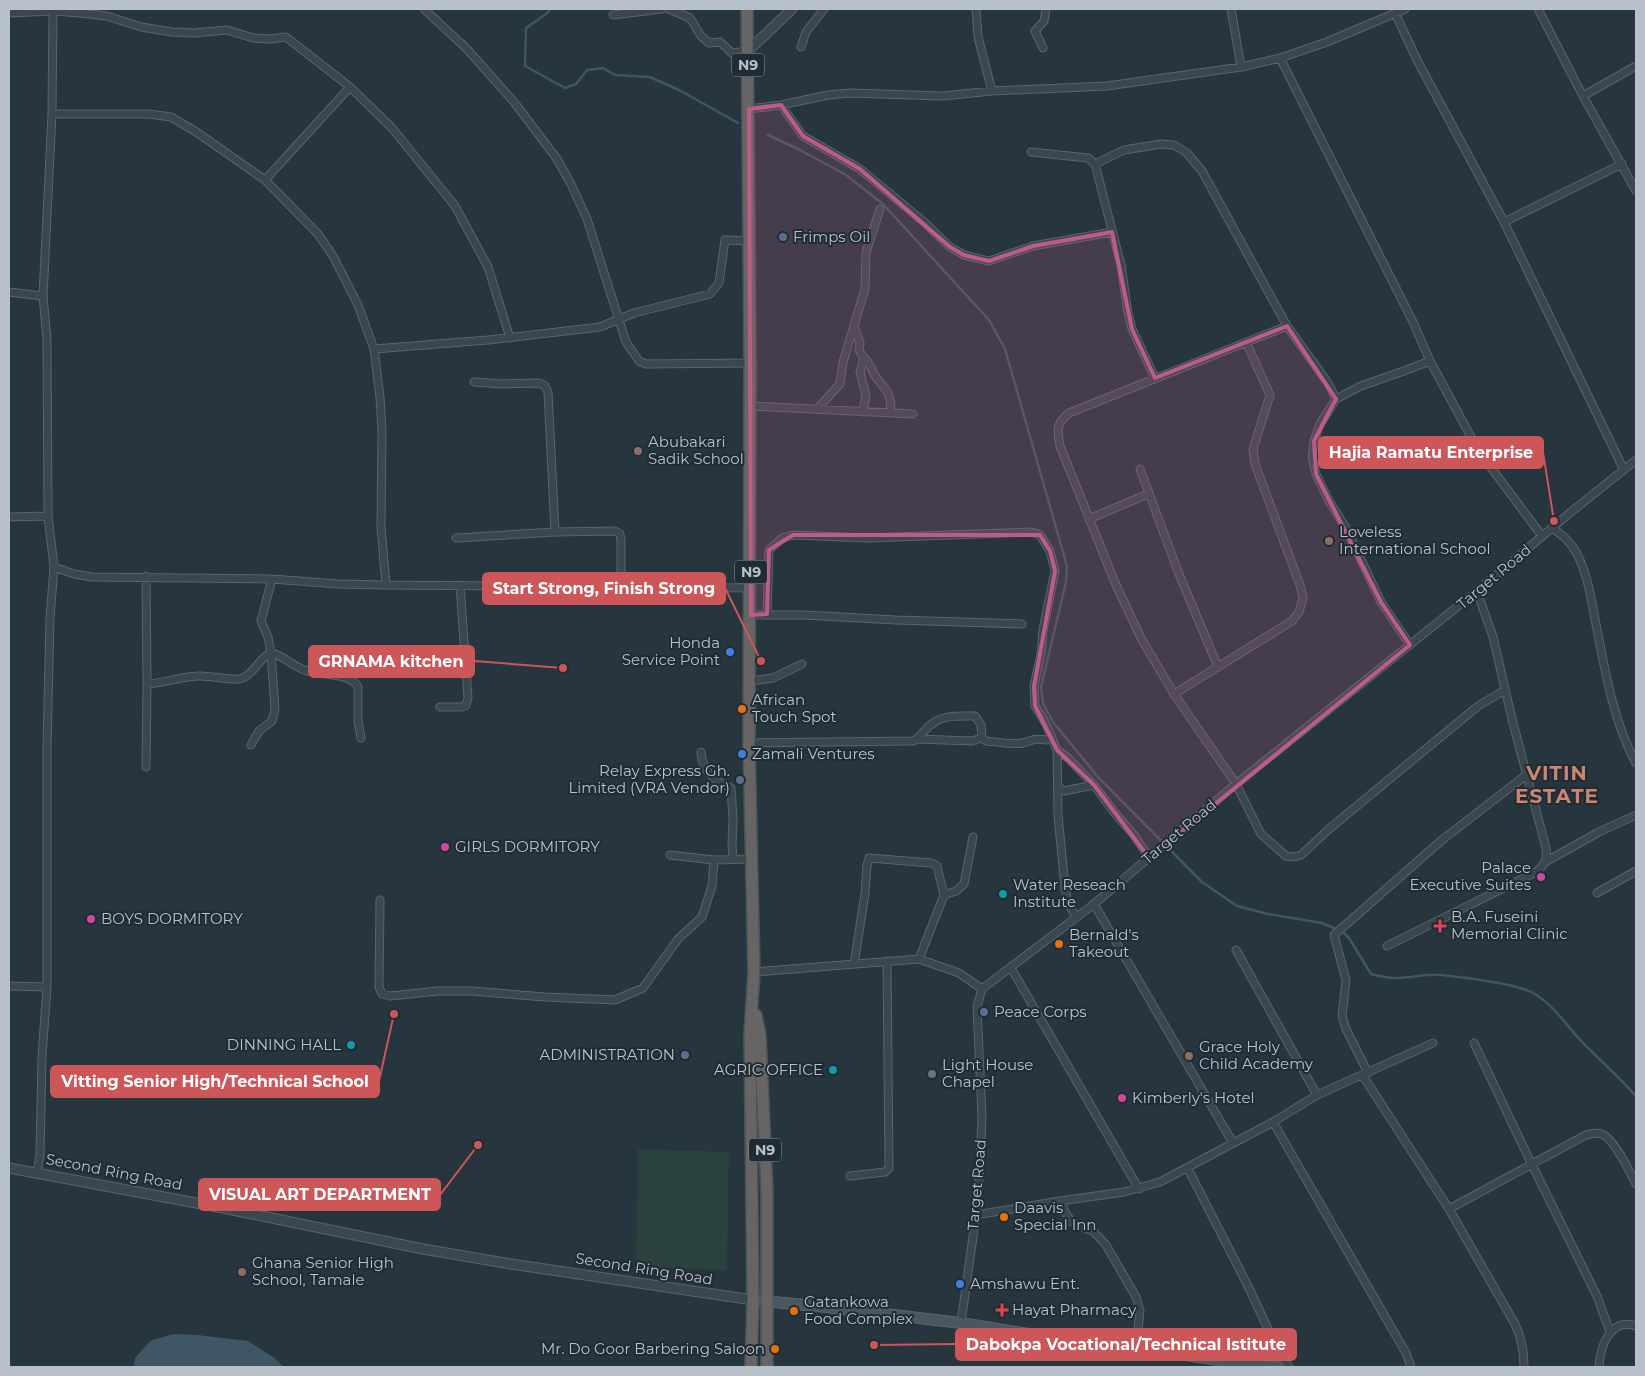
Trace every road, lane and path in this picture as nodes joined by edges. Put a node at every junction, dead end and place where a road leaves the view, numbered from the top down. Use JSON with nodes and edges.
{"nodes":[{"id":1,"x":424,"y":9,"type":"edge"},
{"id":2,"x":662,"y":9,"type":"edge"},
{"id":3,"x":669,"y":9,"type":"edge"},
{"id":4,"x":747,"y":9,"type":"edge"},
{"id":5,"x":792,"y":9,"type":"edge"},
{"id":6,"x":824,"y":9,"type":"edge"},
{"id":7,"x":976,"y":9,"type":"edge"},
{"id":8,"x":1046,"y":9,"type":"edge"},
{"id":9,"x":1231,"y":9,"type":"edge"},
{"id":10,"x":1405,"y":9,"type":"edge"},
{"id":11,"x":1538,"y":9,"type":"edge"},
{"id":12,"x":53,"y":10,"type":"edge"},
{"id":13,"x":9,"y":13,"type":"edge"},
{"id":14,"x":1395,"y":13,"type":"junction"},
{"id":15,"x":613,"y":15,"type":"dead end"},
{"id":16,"x":801,"y":47,"type":"dead end"},
{"id":17,"x":1043,"y":48,"type":"dead end"},
{"id":18,"x":748,"y":51,"type":"junction"},
{"id":19,"x":1280,"y":58,"type":"junction"},
{"id":20,"x":1636,"y":66,"type":"edge"},
{"id":21,"x":1241,"y":67,"type":"junction"},
{"id":22,"x":350,"y":87,"type":"junction"},
{"id":23,"x":992,"y":91,"type":"junction"},
{"id":24,"x":1583,"y":96,"type":"junction"},
{"id":25,"x":782,"y":105,"type":"junction"},
{"id":26,"x":749,"y":108,"type":"junction"},
{"id":27,"x":52,"y":114,"type":"junction"},
{"id":28,"x":1031,"y":152,"type":"dead end"},
{"id":29,"x":1095,"y":164,"type":"junction"},
{"id":30,"x":1622,"y":164,"type":"junction"},
{"id":31,"x":265,"y":180,"type":"junction"},
{"id":32,"x":1636,"y":191,"type":"edge"},
{"id":33,"x":880,"y":209,"type":"dead end"},
{"id":34,"x":1504,"y":222,"type":"junction"},
{"id":35,"x":1112,"y":232,"type":"junction"},
{"id":36,"x":749,"y":241,"type":"junction"},
{"id":37,"x":9,"y":292,"type":"edge"},
{"id":38,"x":43,"y":296,"type":"junction"},
{"id":39,"x":619,"y":319,"type":"junction"},
{"id":40,"x":854,"y":326,"type":"junction"},
{"id":41,"x":1287,"y":326,"type":"junction"},
{"id":42,"x":510,"y":338,"type":"junction"},
{"id":43,"x":1246,"y":342,"type":"junction"},
{"id":44,"x":374,"y":349,"type":"junction"},
{"id":45,"x":863,"y":357,"type":"junction"},
{"id":46,"x":1430,"y":360,"type":"junction"},
{"id":47,"x":750,"y":363,"type":"junction"},
{"id":48,"x":1155,"y":378,"type":"junction"},
{"id":49,"x":474,"y":382,"type":"dead end"},
{"id":50,"x":1336,"y":399,"type":"junction"},
{"id":51,"x":750,"y":406,"type":"junction"},
{"id":52,"x":817,"y":410,"type":"junction"},
{"id":53,"x":864,"y":412,"type":"junction"},
{"id":54,"x":891,"y":413,"type":"junction"},
{"id":55,"x":913,"y":414,"type":"dead end"},
{"id":56,"x":1636,"y":460,"type":"edge"},
{"id":57,"x":1140,"y":469,"type":"dead end"},
{"id":58,"x":1624,"y":470,"type":"junction"},
{"id":59,"x":1148,"y":494,"type":"junction"},
{"id":60,"x":48,"y":516,"type":"junction"},
{"id":61,"x":9,"y":517,"type":"edge"},
{"id":62,"x":1089,"y":518,"type":"junction"},
{"id":63,"x":1552,"y":528,"type":"junction"},
{"id":64,"x":555,"y":532,"type":"junction"},
{"id":65,"x":1542,"y":536,"type":"junction"},
{"id":66,"x":456,"y":538,"type":"dead end"},
{"id":67,"x":54,"y":567,"type":"junction"},
{"id":68,"x":146,"y":576,"type":"junction"},
{"id":69,"x":272,"y":579,"type":"junction"},
{"id":70,"x":386,"y":585,"type":"junction"},
{"id":71,"x":460,"y":585,"type":"junction"},
{"id":72,"x":621,"y":587,"type":"junction"},
{"id":73,"x":751,"y":588,"type":"junction"},
{"id":74,"x":1478,"y":591,"type":"junction"},
{"id":75,"x":767,"y":614,"type":"junction"},
{"id":76,"x":751,"y":615,"type":"junction"},
{"id":77,"x":1022,"y":624,"type":"dead end"},
{"id":78,"x":1410,"y":645,"type":"junction"},
{"id":79,"x":271,"y":654,"type":"junction"},
{"id":80,"x":802,"y":664,"type":"dead end"},
{"id":81,"x":1218,"y":667,"type":"junction"},
{"id":82,"x":750,"y":681,"type":"junction"},
{"id":83,"x":147,"y":684,"type":"junction"},
{"id":84,"x":1505,"y":690,"type":"junction"},
{"id":85,"x":1174,"y":694,"type":"junction"},
{"id":86,"x":440,"y":707,"type":"dead end"},
{"id":87,"x":1045,"y":722,"type":"junction"},
{"id":88,"x":361,"y":738,"type":"dead end"},
{"id":89,"x":982,"y":738,"type":"junction"},
{"id":90,"x":917,"y":739,"type":"junction"},
{"id":91,"x":1046,"y":740,"type":"junction"},
{"id":92,"x":749,"y":743,"type":"junction"},
{"id":93,"x":252,"y":745,"type":"dead end"},
{"id":94,"x":1057,"y":750,"type":"junction"},
{"id":95,"x":700,"y":752,"type":"dead end"},
{"id":96,"x":1636,"y":763,"type":"edge"},
{"id":97,"x":146,"y":767,"type":"dead end"},
{"id":98,"x":1526,"y":775,"type":"junction"},
{"id":99,"x":1236,"y":784,"type":"junction"},
{"id":100,"x":1094,"y":785,"type":"junction"},
{"id":101,"x":1058,"y":787,"type":"junction"},
{"id":102,"x":1636,"y":815,"type":"edge"},
{"id":103,"x":973,"y":837,"type":"dead end"},
{"id":104,"x":670,"y":855,"type":"dead end"},
{"id":105,"x":1151,"y":856,"type":"junction"},
{"id":106,"x":734,"y":858,"type":"junction"},
{"id":107,"x":751,"y":859,"type":"junction"},
{"id":108,"x":714,"y":860,"type":"junction"},
{"id":109,"x":1547,"y":861,"type":"junction"},
{"id":110,"x":1636,"y":872,"type":"edge"},
{"id":111,"x":1597,"y":893,"type":"dead end"},
{"id":112,"x":944,"y":895,"type":"junction"},
{"id":113,"x":380,"y":900,"type":"dead end"},
{"id":114,"x":1094,"y":904,"type":"junction"},
{"id":115,"x":1076,"y":917,"type":"junction"},
{"id":116,"x":1387,"y":946,"type":"dead end"},
{"id":117,"x":1236,"y":950,"type":"dead end"},
{"id":118,"x":919,"y":959,"type":"junction"},
{"id":119,"x":888,"y":961,"type":"junction"},
{"id":120,"x":854,"y":964,"type":"junction"},
{"id":121,"x":1011,"y":968,"type":"junction"},
{"id":122,"x":754,"y":972,"type":"junction"},
{"id":123,"x":9,"y":986,"type":"edge"},
{"id":124,"x":47,"y":987,"type":"junction"},
{"id":125,"x":982,"y":989,"type":"junction"},
{"id":126,"x":753,"y":998,"type":"junction"},
{"id":127,"x":1433,"y":1043,"type":"dead end"},
{"id":128,"x":1474,"y":1043,"type":"dead end"},
{"id":129,"x":1365,"y":1074,"type":"junction"},
{"id":130,"x":1317,"y":1095,"type":"junction"},
{"id":131,"x":1273,"y":1122,"type":"junction"},
{"id":132,"x":1233,"y":1143,"type":"junction"},
{"id":133,"x":1532,"y":1165,"type":"junction"},
{"id":134,"x":9,"y":1168,"type":"edge"},
{"id":135,"x":1188,"y":1169,"type":"junction"},
{"id":136,"x":37,"y":1173,"type":"junction"},
{"id":137,"x":850,"y":1176,"type":"dead end"},
{"id":138,"x":1636,"y":1184,"type":"edge"},
{"id":139,"x":1139,"y":1189,"type":"junction"},
{"id":140,"x":1060,"y":1201,"type":"junction"},
{"id":141,"x":1449,"y":1209,"type":"junction"},
{"id":142,"x":976,"y":1215,"type":"junction"},
{"id":143,"x":753,"y":1300,"type":"junction"},
{"id":144,"x":767,"y":1302,"type":"junction"},
{"id":145,"x":1636,"y":1317,"type":"edge"},
{"id":146,"x":961,"y":1324,"type":"junction"},
{"id":147,"x":1632,"y":1325,"type":"edge"},
{"id":148,"x":1610,"y":1332,"type":"junction"},
{"id":149,"x":1136,"y":1347,"type":"junction"},
{"id":150,"x":1249,"y":1366,"type":"edge"},
{"id":151,"x":751,"y":1367,"type":"edge"},
{"id":152,"x":767,"y":1367,"type":"edge"},
{"id":153,"x":1280,"y":1367,"type":"edge"},
{"id":154,"x":1289,"y":1367,"type":"edge"},
{"id":155,"x":1411,"y":1367,"type":"edge"},
{"id":156,"x":1524,"y":1367,"type":"edge"},
{"id":157,"x":1599,"y":1367,"type":"edge"}],
"edges":[{"from":1,"to":39,"type":"street"},
{"from":2,"to":15,"type":"street"},
{"from":3,"to":18,"type":"street"},
{"from":4,"to":18,"type":"highway","number":"N9"},
{"from":5,"to":18,"type":"street"},
{"from":6,"to":16,"type":"street"},
{"from":7,"to":23,"type":"street"},
{"from":8,"to":17,"type":"street"},
{"from":9,"to":21,"type":"street"},
{"from":10,"to":14,"type":"street"},
{"from":11,"to":24,"type":"street"},
{"from":12,"to":13,"type":"street"},
{"from":12,"to":22,"type":"street"},
{"from":12,"to":27,"type":"street"},
{"from":14,"to":19,"type":"street"},
{"from":14,"to":34,"type":"street"},
{"from":18,"to":26,"type":"highway","number":"N9"},
{"from":19,"to":21,"type":"street"},
{"from":19,"to":46,"type":"street"},
{"from":20,"to":24,"type":"street"},
{"from":21,"to":23,"type":"street"},
{"from":22,"to":31,"type":"street"},
{"from":22,"to":42,"type":"street"},
{"from":23,"to":25,"type":"street"},
{"from":24,"to":30,"type":"street"},
{"from":25,"to":26,"type":"street"},
{"from":25,"to":35,"type":"street"},
{"from":26,"to":36,"type":"highway","number":"N9"},
{"from":27,"to":31,"type":"street"},
{"from":27,"to":38,"type":"street"},
{"from":28,"to":29,"type":"street"},
{"from":29,"to":35,"type":"street"},
{"from":29,"to":41,"type":"street"},
{"from":30,"to":32,"type":"street"},
{"from":30,"to":34,"type":"street"},
{"from":31,"to":44,"type":"street"},
{"from":33,"to":40,"type":"street"},
{"from":34,"to":58,"type":"street"},
{"from":35,"to":48,"type":"street"},
{"from":36,"to":39,"type":"street"},
{"from":36,"to":47,"type":"highway","number":"N9"},
{"from":37,"to":38,"type":"street"},
{"from":38,"to":60,"type":"street"},
{"from":39,"to":42,"type":"street"},
{"from":39,"to":47,"type":"street"},
{"from":40,"to":45,"type":"street"},
{"from":40,"to":52,"type":"street"},
{"from":41,"to":43,"type":"street"},
{"from":41,"to":50,"type":"street"},
{"from":42,"to":44,"type":"street"},
{"from":43,"to":48,"type":"street"},
{"from":43,"to":81,"type":"street"},
{"from":44,"to":70,"type":"street"},
{"from":45,"to":53,"type":"street"},
{"from":45,"to":54,"type":"street"},
{"from":46,"to":50,"type":"street"},
{"from":46,"to":65,"type":"street"},
{"from":47,"to":51,"type":"highway","number":"N9"},
{"from":48,"to":62,"type":"street"},
{"from":49,"to":64,"type":"street"},
{"from":50,"to":78,"type":"street"},
{"from":51,"to":52,"type":"street"},
{"from":51,"to":73,"type":"highway","number":"N9"},
{"from":52,"to":53,"type":"street"},
{"from":53,"to":54,"type":"street"},
{"from":54,"to":55,"type":"street"},
{"from":56,"to":58,"type":"street","name":"Target Road"},
{"from":57,"to":59,"type":"street"},
{"from":58,"to":63,"type":"street","name":"Target Road"},
{"from":59,"to":62,"type":"street"},
{"from":59,"to":81,"type":"street"},
{"from":60,"to":61,"type":"street"},
{"from":60,"to":67,"type":"street"},
{"from":62,"to":85,"type":"street"},
{"from":63,"to":65,"type":"street","name":"Target Road"},
{"from":63,"to":96,"type":"street"},
{"from":64,"to":66,"type":"street"},
{"from":64,"to":72,"type":"street"},
{"from":65,"to":74,"type":"street","name":"Target Road"},
{"from":67,"to":68,"type":"street"},
{"from":67,"to":124,"type":"street"},
{"from":68,"to":69,"type":"street"},
{"from":68,"to":83,"type":"street"},
{"from":69,"to":70,"type":"street"},
{"from":69,"to":79,"type":"street"},
{"from":70,"to":71,"type":"street"},
{"from":71,"to":72,"type":"street"},
{"from":71,"to":86,"type":"street"},
{"from":72,"to":73,"type":"street"},
{"from":73,"to":76,"type":"highway","number":"N9"},
{"from":74,"to":78,"type":"street","name":"Target Road"},
{"from":74,"to":84,"type":"street"},
{"from":75,"to":76,"type":"street"},
{"from":75,"to":77,"type":"street"},
{"from":75,"to":87,"type":"street"},
{"from":76,"to":82,"type":"highway","number":"N9"},
{"from":78,"to":99,"type":"street","name":"Target Road"},
{"from":79,"to":83,"type":"street"},
{"from":79,"to":88,"type":"street"},
{"from":79,"to":93,"type":"street"},
{"from":80,"to":82,"type":"street"},
{"from":81,"to":85,"type":"street"},
{"from":82,"to":92,"type":"highway","number":"N9"},
{"from":83,"to":97,"type":"street"},
{"from":84,"to":98,"type":"street"},
{"from":84,"to":99,"type":"street"},
{"from":85,"to":99,"type":"street"},
{"from":87,"to":91,"type":"street"},
{"from":87,"to":94,"type":"street"},
{"from":89,"to":90,"type":"street"},
{"from":89,"to":90,"type":"street"},
{"from":89,"to":91,"type":"street"},
{"from":90,"to":92,"type":"street"},
{"from":91,"to":94,"type":"street"},
{"from":92,"to":107,"type":"highway","number":"N9"},
{"from":94,"to":100,"type":"street"},
{"from":94,"to":101,"type":"street"},
{"from":95,"to":106,"type":"street"},
{"from":98,"to":109,"type":"street"},
{"from":98,"to":129,"type":"street"},
{"from":99,"to":105,"type":"street","name":"Target Road"},
{"from":100,"to":101,"type":"street"},
{"from":100,"to":105,"type":"street"},
{"from":101,"to":115,"type":"street"},
{"from":102,"to":109,"type":"street"},
{"from":103,"to":112,"type":"street"},
{"from":104,"to":108,"type":"street"},
{"from":105,"to":114,"type":"street","name":"Target Road"},
{"from":106,"to":107,"type":"street"},
{"from":106,"to":108,"type":"street"},
{"from":107,"to":122,"type":"highway","number":"N9"},
{"from":108,"to":113,"type":"street"},
{"from":109,"to":116,"type":"street"},
{"from":110,"to":111,"type":"street"},
{"from":112,"to":118,"type":"street"},
{"from":112,"to":120,"type":"street"},
{"from":114,"to":115,"type":"street","name":"Target Road"},
{"from":114,"to":132,"type":"street"},
{"from":115,"to":121,"type":"street","name":"Target Road"},
{"from":117,"to":130,"type":"street"},
{"from":118,"to":119,"type":"street"},
{"from":118,"to":125,"type":"street"},
{"from":119,"to":120,"type":"street"},
{"from":119,"to":137,"type":"street"},
{"from":120,"to":122,"type":"street"},
{"from":121,"to":125,"type":"street","name":"Target Road"},
{"from":121,"to":139,"type":"street"},
{"from":122,"to":126,"type":"highway","number":"N9"},
{"from":123,"to":124,"type":"street"},
{"from":124,"to":136,"type":"street"},
{"from":125,"to":142,"type":"street","name":"Target Road"},
{"from":126,"to":143,"type":"highway","number":"N9"},
{"from":126,"to":144,"type":"highway","number":"N9"},
{"from":127,"to":129,"type":"street"},
{"from":128,"to":133,"type":"street"},
{"from":129,"to":130,"type":"street"},
{"from":129,"to":141,"type":"street"},
{"from":130,"to":131,"type":"street"},
{"from":131,"to":132,"type":"street"},
{"from":131,"to":155,"type":"street"},
{"from":132,"to":135,"type":"street"},
{"from":133,"to":138,"type":"street"},
{"from":133,"to":141,"type":"street"},
{"from":133,"to":148,"type":"street"},
{"from":134,"to":136,"type":"street","name":"Second Ring Road"},
{"from":135,"to":139,"type":"street"},
{"from":135,"to":154,"type":"street"},
{"from":136,"to":143,"type":"street","name":"Second Ring Road"},
{"from":139,"to":140,"type":"street"},
{"from":140,"to":142,"type":"street"},
{"from":140,"to":149,"type":"street"},
{"from":141,"to":156,"type":"street"},
{"from":142,"to":146,"type":"street","name":"Target Road"},
{"from":143,"to":144,"type":"main road","name":"Second Ring Road"},
{"from":143,"to":151,"type":"highway","number":"N9"},
{"from":144,"to":146,"type":"main road","name":"Second Ring Road"},
{"from":144,"to":152,"type":"highway","number":"N9"},
{"from":145,"to":147,"type":"street"},
{"from":146,"to":149,"type":"main road","name":"Second Ring Road"},
{"from":147,"to":148,"type":"street"},
{"from":148,"to":157,"type":"street"},
{"from":149,"to":150,"type":"main road","name":"Second Ring Road"},
{"from":150,"to":153,"type":"main road","name":"Second Ring Road"}]}
